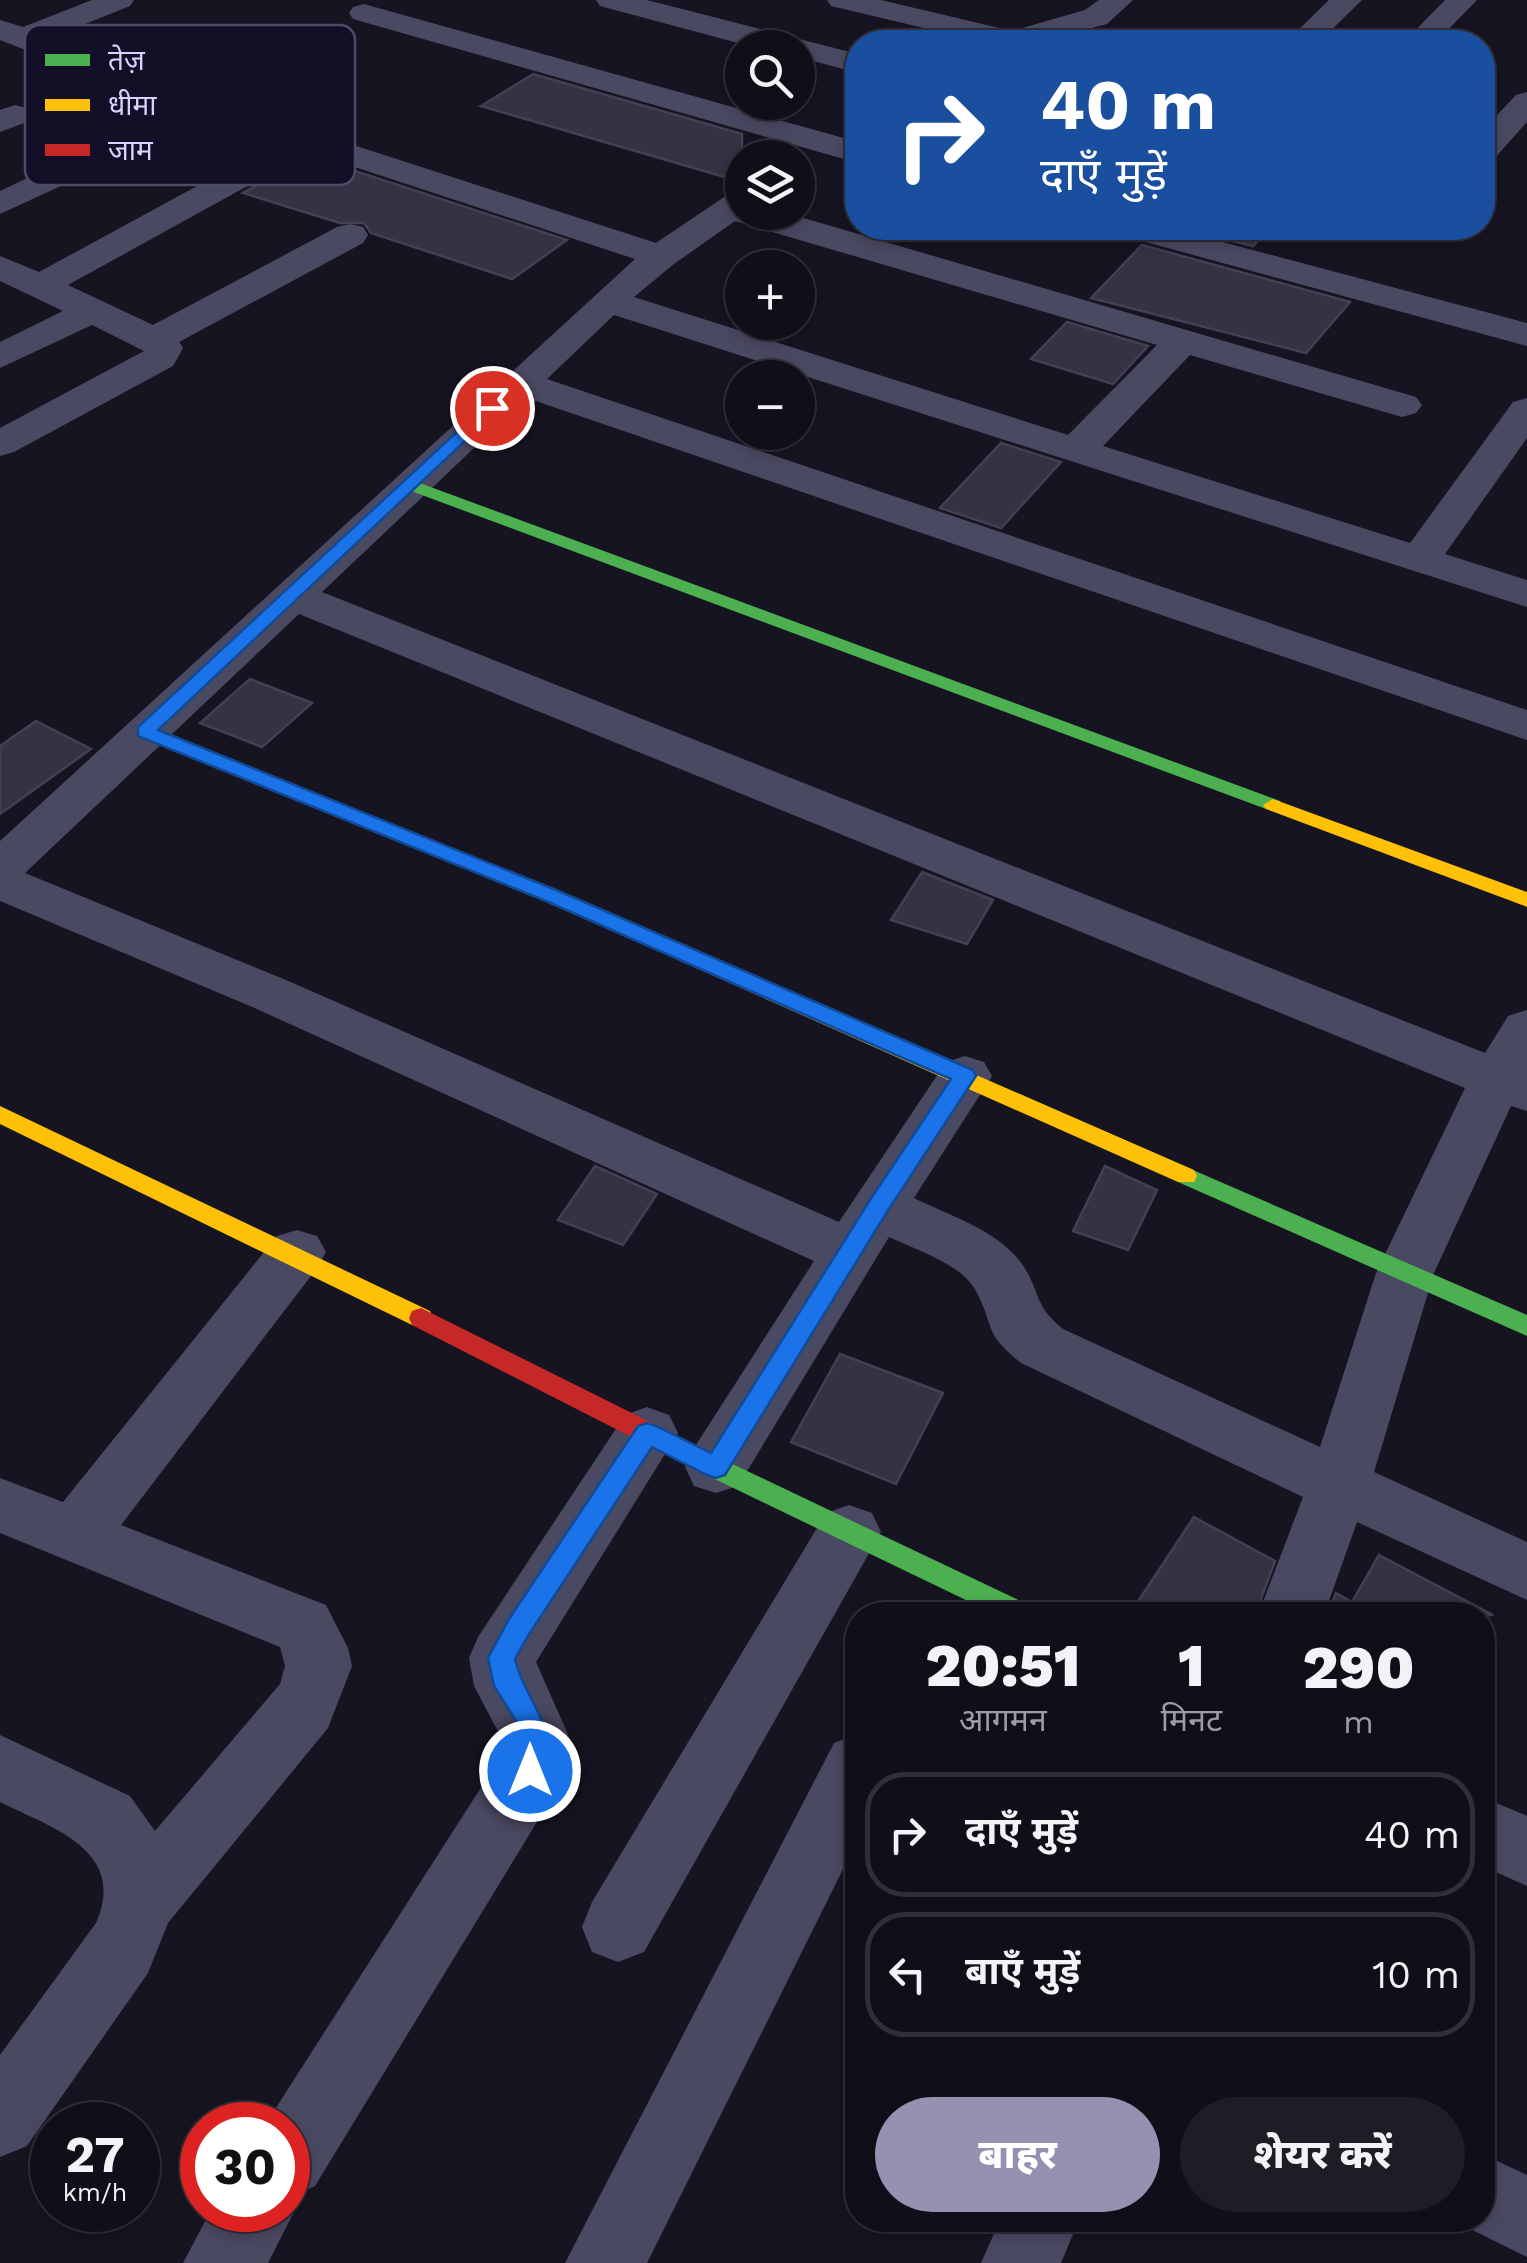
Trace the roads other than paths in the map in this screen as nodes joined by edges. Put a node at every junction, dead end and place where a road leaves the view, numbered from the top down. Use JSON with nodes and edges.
{"nodes":[{"id":1,"x":119,"y":0,"type":"edge"},
{"id":2,"x":611,"y":0,"type":"edge"},
{"id":3,"x":842,"y":0,"type":"edge"},
{"id":4,"x":1118,"y":0,"type":"edge"},
{"id":5,"x":1347,"y":0,"type":"edge"},
{"id":6,"x":1462,"y":0,"type":"edge"},
{"id":7,"x":364,"y":12,"type":"dead end"},
{"id":8,"x":37,"y":25,"type":"edge"},
{"id":9,"x":727,"y":30,"type":"edge"},
{"id":10,"x":963,"y":30,"type":"edge"},
{"id":11,"x":1048,"y":30,"type":"edge"},
{"id":12,"x":1314,"y":30,"type":"edge"},
{"id":13,"x":1431,"y":30,"type":"edge"},
{"id":14,"x":815,"y":53,"type":"edge"},
{"id":15,"x":845,"y":61,"type":"edge"},
{"id":16,"x":1527,"y":102,"type":"edge"},
{"id":17,"x":845,"y":124,"type":"edge"},
{"id":18,"x":1495,"y":138,"type":"edge"},
{"id":19,"x":772,"y":140,"type":"edge"},
{"id":20,"x":815,"y":148,"type":"edge"},
{"id":21,"x":815,"y":152,"type":"edge"},
{"id":22,"x":845,"y":152,"type":"edge"},
{"id":23,"x":355,"y":156,"type":"edge"},
{"id":24,"x":40,"y":185,"type":"edge"},
{"id":25,"x":212,"y":185,"type":"edge"},
{"id":26,"x":0,"y":204,"type":"edge"},
{"id":27,"x":725,"y":217,"type":"edge"},
{"id":28,"x":814,"y":230,"type":"edge"},
{"id":29,"x":350,"y":235,"type":"dead end"},
{"id":30,"x":845,"y":239,"type":"edge"},
{"id":31,"x":847,"y":240,"type":"edge"},
{"id":32,"x":1176,"y":240,"type":"edge"},
{"id":33,"x":660,"y":256,"type":"junction"},
{"id":34,"x":15,"y":279,"type":"edge"},
{"id":35,"x":608,"y":301,"type":"junction"},
{"id":36,"x":91,"y":311,"type":"junction"},
{"id":37,"x":1527,"y":335,"type":"edge"},
{"id":38,"x":154,"y":340,"type":"junction"},
{"id":39,"x":1182,"y":340,"type":"junction"},
{"id":40,"x":0,"y":357,"type":"edge"},
{"id":41,"x":520,"y":383,"type":"junction"},
{"id":42,"x":1402,"y":404,"type":"dead end"},
{"id":43,"x":1526,"y":412,"type":"edge"},
{"id":44,"x":0,"y":444,"type":"edge"},
{"id":45,"x":1076,"y":450,"type":"junction"},
{"id":46,"x":409,"y":484,"type":"junction"},
{"id":47,"x":1420,"y":560,"type":"junction"},
{"id":48,"x":1527,"y":594,"type":"edge"},
{"id":49,"x":290,"y":595,"type":"junction"},
{"id":50,"x":1527,"y":726,"type":"edge"},
{"id":51,"x":144,"y":732,"type":"junction"},
{"id":52,"x":0,"y":870,"type":"edge"},
{"id":53,"x":0,"y":882,"type":"edge"},
{"id":54,"x":1527,"y":900,"type":"edge"},
{"id":55,"x":1527,"y":1029,"type":"edge"},
{"id":56,"x":965,"y":1076,"type":"junction"},
{"id":57,"x":1512,"y":1084,"type":"edge"},
{"id":58,"x":0,"y":1114,"type":"edge"},
{"id":59,"x":864,"y":1229,"type":"junction"},
{"id":60,"x":297,"y":1252,"type":"junction"},
{"id":61,"x":1405,"y":1273,"type":"junction"},
{"id":62,"x":1527,"y":1326,"type":"edge"},
{"id":63,"x":647,"y":1433,"type":"junction"},
{"id":64,"x":716,"y":1467,"type":"junction"},
{"id":65,"x":1339,"y":1484,"type":"junction"},
{"id":66,"x":0,"y":1505,"type":"edge"},
{"id":67,"x":850,"y":1532,"type":"junction"},
{"id":68,"x":74,"y":1535,"type":"junction"},
{"id":69,"x":1527,"y":1572,"type":"edge"},
{"id":70,"x":943,"y":1599,"type":"edge"},
{"id":71,"x":1296,"y":1602,"type":"edge"},
{"id":72,"x":0,"y":1767,"type":"edge"},
{"id":73,"x":845,"y":1792,"type":"edge"},
{"id":74,"x":1495,"y":1836,"type":"edge"},
{"id":75,"x":1527,"y":1852,"type":"edge"},
{"id":76,"x":142,"y":1900,"type":"junction"},
{"id":77,"x":618,"y":1927,"type":"dead end"},
{"id":78,"x":0,"y":2118,"type":"edge"},
{"id":79,"x":310,"y":2124,"type":"edge"},
{"id":80,"x":1495,"y":2201,"type":"edge"},
{"id":81,"x":1527,"y":2218,"type":"edge"},
{"id":82,"x":242,"y":2232,"type":"edge"},
{"id":83,"x":1035,"y":2232,"type":"edge"},
{"id":84,"x":223,"y":2263,"type":"edge"},
{"id":85,"x":605,"y":2263,"type":"edge"},
{"id":86,"x":1021,"y":2263,"type":"edge"}],
"edges":[{"from":1,"to":8,"type":"street"},
{"from":2,"to":9,"type":"street"},
{"from":3,"to":10,"type":"street"},
{"from":4,"to":11,"type":"street"},
{"from":5,"to":12,"type":"street"},
{"from":6,"to":13,"type":"street"},
{"from":7,"to":19,"type":"street"},
{"from":14,"to":15,"type":"street"},
{"from":16,"to":18,"type":"street"},
{"from":17,"to":20,"type":"street"},
{"from":21,"to":22,"type":"street"},
{"from":23,"to":33,"type":"street"},
{"from":24,"to":26,"type":"street"},
{"from":25,"to":34,"type":"street"},
{"from":27,"to":33,"type":"street"},
{"from":28,"to":30,"type":"street"},
{"from":29,"to":38,"type":"street"},
{"from":31,"to":39,"type":"street"},
{"from":32,"to":37,"type":"street"},
{"from":33,"to":35,"type":"street"},
{"from":34,"to":36,"type":"street"},
{"from":35,"to":41,"type":"street"},
{"from":35,"to":45,"type":"street"},
{"from":36,"to":38,"type":"street"},
{"from":36,"to":40,"type":"street"},
{"from":38,"to":44,"type":"street"},
{"from":39,"to":42,"type":"street"},
{"from":39,"to":45,"type":"street"},
{"from":41,"to":46,"type":"street"},
{"from":41,"to":50,"type":"street"},
{"from":43,"to":47,"type":"street"},
{"from":45,"to":47,"type":"street"},
{"from":46,"to":49,"type":"street"},
{"from":46,"to":54,"type":"street"},
{"from":47,"to":48,"type":"street"},
{"from":49,"to":51,"type":"street"},
{"from":49,"to":57,"type":"street"},
{"from":51,"to":52,"type":"street"},
{"from":51,"to":56,"type":"street"},
{"from":53,"to":59,"type":"street"},
{"from":55,"to":57,"type":"street"},
{"from":56,"to":59,"type":"street"},
{"from":56,"to":61,"type":"street"},
{"from":57,"to":61,"type":"street"},
{"from":58,"to":60,"type":"street"},
{"from":59,"to":64,"type":"street"},
{"from":59,"to":65,"type":"street"},
{"from":60,"to":63,"type":"street"},
{"from":60,"to":68,"type":"street"},
{"from":61,"to":62,"type":"street"},
{"from":61,"to":65,"type":"street"},
{"from":63,"to":64,"type":"street"},
{"from":63,"to":79,"type":"street"},
{"from":64,"to":67,"type":"street"},
{"from":65,"to":69,"type":"street"},
{"from":65,"to":71,"type":"street"},
{"from":66,"to":68,"type":"street"},
{"from":67,"to":70,"type":"street"},
{"from":67,"to":77,"type":"street"},
{"from":68,"to":76,"type":"street"},
{"from":72,"to":76,"type":"street"},
{"from":73,"to":85,"type":"street"},
{"from":74,"to":75,"type":"street"},
{"from":76,"to":78,"type":"street"},
{"from":80,"to":81,"type":"street"},
{"from":82,"to":84,"type":"street"},
{"from":83,"to":86,"type":"street"}]}
